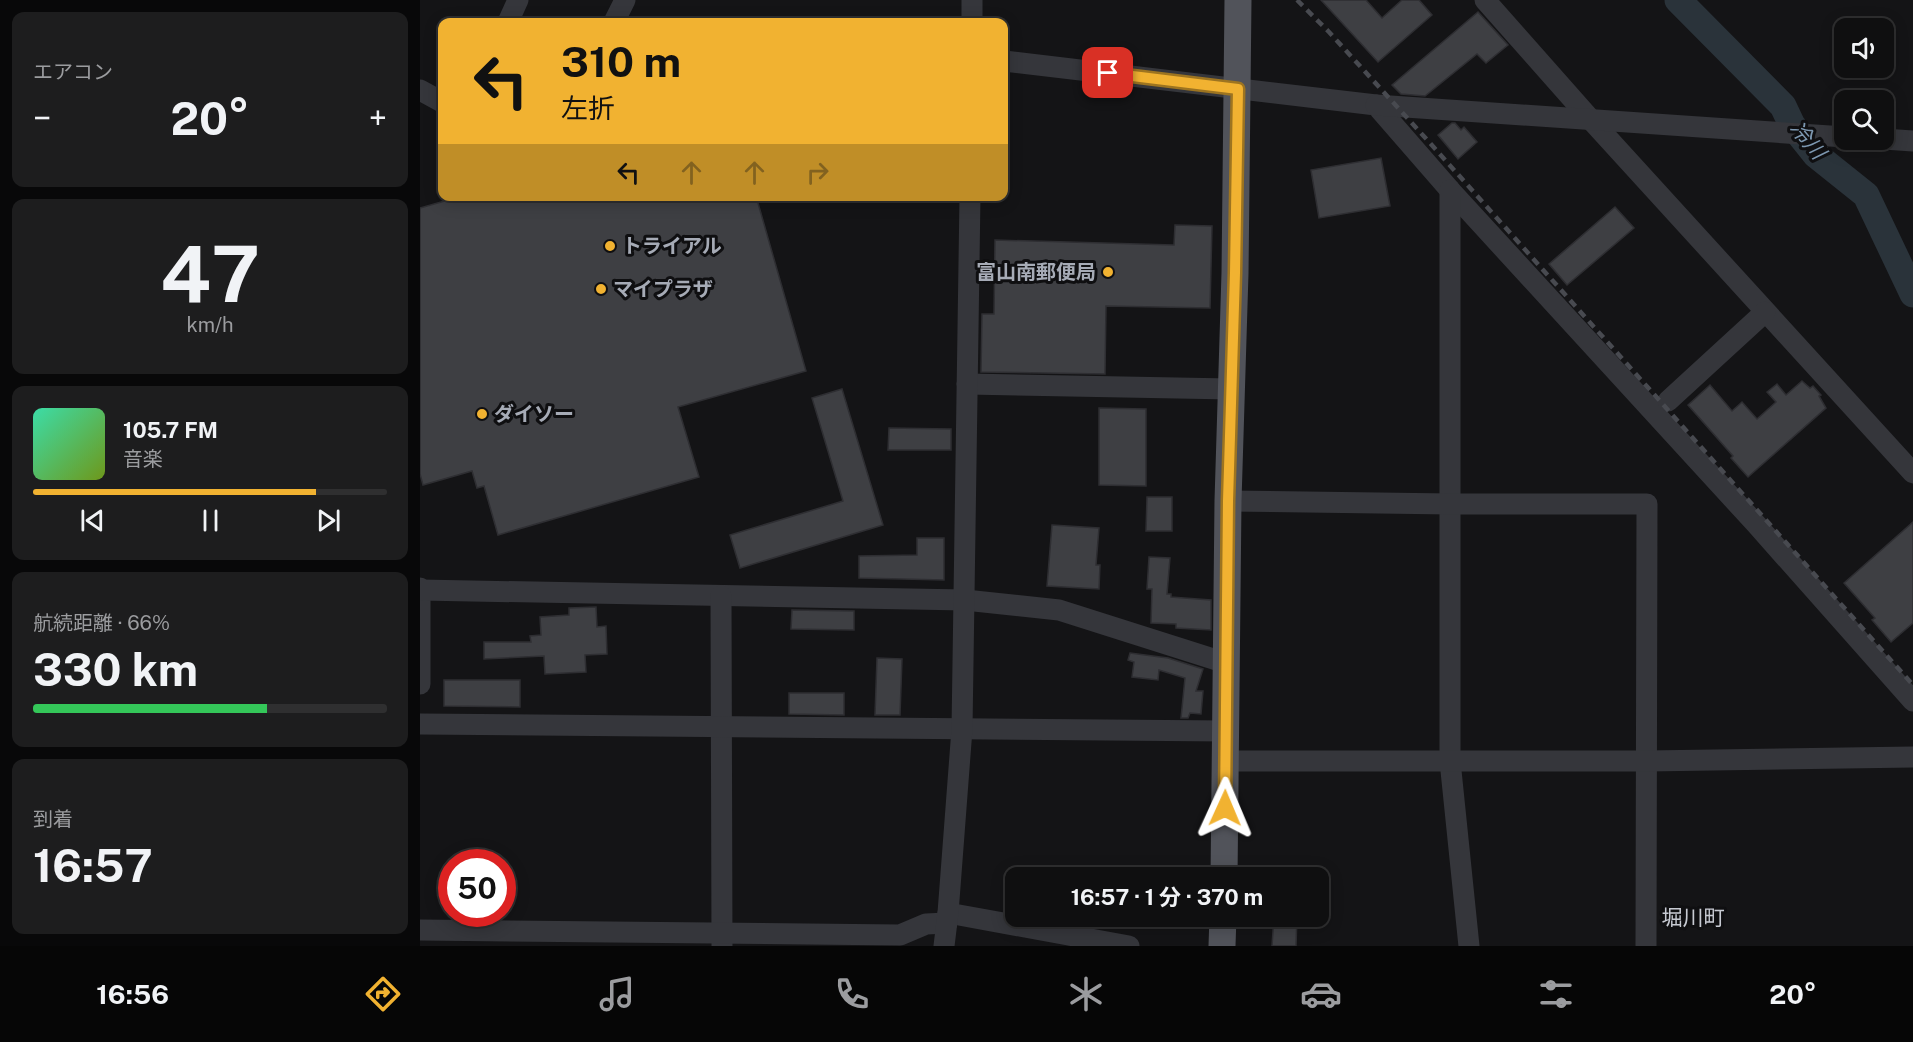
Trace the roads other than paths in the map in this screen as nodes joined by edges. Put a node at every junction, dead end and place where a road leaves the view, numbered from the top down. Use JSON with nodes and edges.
{"nodes":[{"id":1,"x":518,"y":0,"type":"edge"},
{"id":2,"x":625,"y":0,"type":"edge"},
{"id":3,"x":972,"y":0,"type":"edge"},
{"id":4,"x":1238,"y":0,"type":"edge"},
{"id":5,"x":1485,"y":0,"type":"edge"},
{"id":6,"x":510,"y":18,"type":"edge"},
{"id":7,"x":616,"y":18,"type":"edge"},
{"id":8,"x":972,"y":18,"type":"edge"},
{"id":9,"x":1008,"y":61,"type":"edge"},
{"id":10,"x":1238,"y":89,"type":"junction"},
{"id":11,"x":420,"y":90,"type":"edge"},
{"id":12,"x":438,"y":100,"type":"edge"},
{"id":13,"x":1376,"y":105,"type":"junction"},
{"id":14,"x":1592,"y":121,"type":"junction"},
{"id":15,"x":1834,"y":136,"type":"edge"},
{"id":16,"x":1894,"y":140,"type":"edge"},
{"id":17,"x":1913,"y":141,"type":"edge"},
{"id":18,"x":1450,"y":190,"type":"junction"},
{"id":19,"x":970,"y":201,"type":"edge"},
{"id":20,"x":1765,"y":312,"type":"junction"},
{"id":21,"x":967,"y":384,"type":"junction"},
{"id":22,"x":1231,"y":389,"type":"junction"},
{"id":23,"x":1668,"y":401,"type":"dead end"},
{"id":24,"x":1913,"y":473,"type":"edge"},
{"id":25,"x":1228,"y":501,"type":"junction"},
{"id":26,"x":1451,"y":504,"type":"junction"},
{"id":27,"x":420,"y":589,"type":"edge"},
{"id":28,"x":721,"y":596,"type":"junction"},
{"id":29,"x":965,"y":600,"type":"junction"},
{"id":30,"x":1226,"y":663,"type":"junction"},
{"id":31,"x":420,"y":684,"type":"edge"},
{"id":32,"x":1913,"y":701,"type":"edge"},
{"id":33,"x":420,"y":724,"type":"edge"},
{"id":34,"x":722,"y":726,"type":"junction"},
{"id":35,"x":962,"y":729,"type":"junction"},
{"id":36,"x":1226,"y":731,"type":"junction"},
{"id":37,"x":1913,"y":757,"type":"edge"},
{"id":38,"x":1647,"y":760,"type":"junction"},
{"id":39,"x":1226,"y":761,"type":"junction"},
{"id":40,"x":1450,"y":761,"type":"junction"},
{"id":41,"x":1224,"y":867,"type":"edge"},
{"id":42,"x":948,"y":918,"type":"junction"},
{"id":43,"x":1223,"y":927,"type":"edge"},
{"id":44,"x":420,"y":930,"type":"edge"},
{"id":45,"x":722,"y":939,"type":"edge"},
{"id":46,"x":944,"y":946,"type":"edge"},
{"id":47,"x":1129,"y":946,"type":"edge"},
{"id":48,"x":1222,"y":946,"type":"edge"},
{"id":49,"x":1469,"y":946,"type":"edge"},
{"id":50,"x":1646,"y":946,"type":"edge"}],
"edges":[{"from":1,"to":6,"type":"street"},
{"from":2,"to":7,"type":"street"},
{"from":3,"to":8,"type":"street"},
{"from":4,"to":10,"type":"main road"},
{"from":5,"to":14,"type":"street"},
{"from":9,"to":10,"type":"street"},
{"from":10,"to":13,"type":"street"},
{"from":10,"to":22,"type":"main road"},
{"from":11,"to":12,"type":"street"},
{"from":13,"to":14,"type":"street"},
{"from":13,"to":18,"type":"street"},
{"from":14,"to":15,"type":"street"},
{"from":14,"to":20,"type":"street"},
{"from":16,"to":17,"type":"street"},
{"from":18,"to":26,"type":"street"},
{"from":18,"to":32,"type":"street"},
{"from":19,"to":21,"type":"street"},
{"from":20,"to":23,"type":"street"},
{"from":20,"to":24,"type":"street"},
{"from":21,"to":22,"type":"street"},
{"from":21,"to":29,"type":"street"},
{"from":22,"to":25,"type":"main road"},
{"from":25,"to":26,"type":"street"},
{"from":25,"to":30,"type":"main road"},
{"from":26,"to":38,"type":"street"},
{"from":26,"to":40,"type":"street"},
{"from":27,"to":28,"type":"street"},
{"from":27,"to":31,"type":"street"},
{"from":28,"to":29,"type":"street"},
{"from":28,"to":34,"type":"street"},
{"from":29,"to":30,"type":"street"},
{"from":29,"to":35,"type":"street"},
{"from":30,"to":36,"type":"main road"},
{"from":33,"to":34,"type":"street"},
{"from":34,"to":35,"type":"street"},
{"from":34,"to":45,"type":"street"},
{"from":35,"to":36,"type":"street"},
{"from":35,"to":42,"type":"street"},
{"from":36,"to":39,"type":"main road"},
{"from":37,"to":38,"type":"street"},
{"from":38,"to":40,"type":"street"},
{"from":38,"to":50,"type":"street"},
{"from":39,"to":40,"type":"street"},
{"from":39,"to":41,"type":"main road"},
{"from":40,"to":49,"type":"street"},
{"from":42,"to":45,"type":"street"},
{"from":42,"to":46,"type":"street"},
{"from":42,"to":47,"type":"street"},
{"from":43,"to":48,"type":"main road"},
{"from":44,"to":45,"type":"street"}]}
